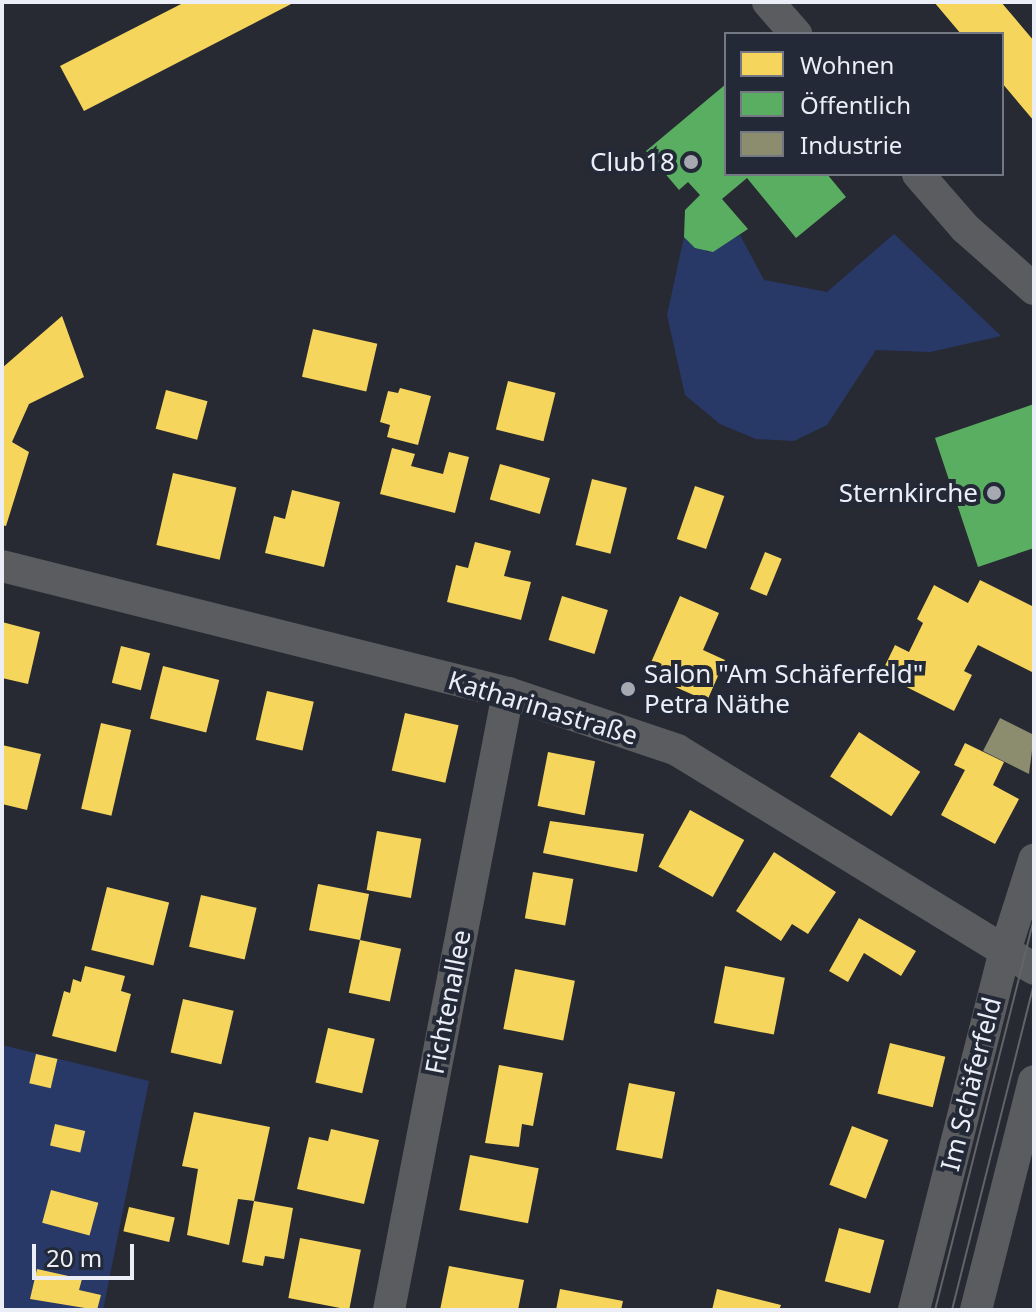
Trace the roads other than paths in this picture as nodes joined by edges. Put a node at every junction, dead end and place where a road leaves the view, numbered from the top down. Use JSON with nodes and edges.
{"nodes":[{"id":1,"x":768,"y":2,"type":"edge"},
{"id":2,"x":794,"y":32,"type":"edge"},
{"id":3,"x":920,"y":176,"type":"edge"},
{"id":4,"x":1034,"y":289,"type":"edge"},
{"id":5,"x":2,"y":566,"type":"edge"},
{"id":6,"x":508,"y":693,"type":"junction"},
{"id":7,"x":1034,"y":860,"type":"edge"},
{"id":8,"x":1005,"y":951,"type":"junction"},
{"id":9,"x":1034,"y":969,"type":"edge"},
{"id":10,"x":1034,"y":1081,"type":"edge"},
{"id":11,"x":389,"y":1310,"type":"edge"},
{"id":12,"x":914,"y":1310,"type":"edge"},
{"id":13,"x":976,"y":1310,"type":"edge"}],
"edges":[{"from":1,"to":2,"type":"street"},
{"from":3,"to":4,"type":"street"},
{"from":5,"to":6,"type":"street","name":"Katharinastraße"},
{"from":6,"to":8,"type":"street","name":"Katharinastraße"},
{"from":6,"to":11,"type":"street","name":"Fichtenallee"},
{"from":7,"to":8,"type":"street","name":"Im Schäferfeld"},
{"from":8,"to":9,"type":"street","name":"Katharinastraße"},
{"from":8,"to":12,"type":"street","name":"Im Schäferfeld"},
{"from":10,"to":13,"type":"street"}]}
